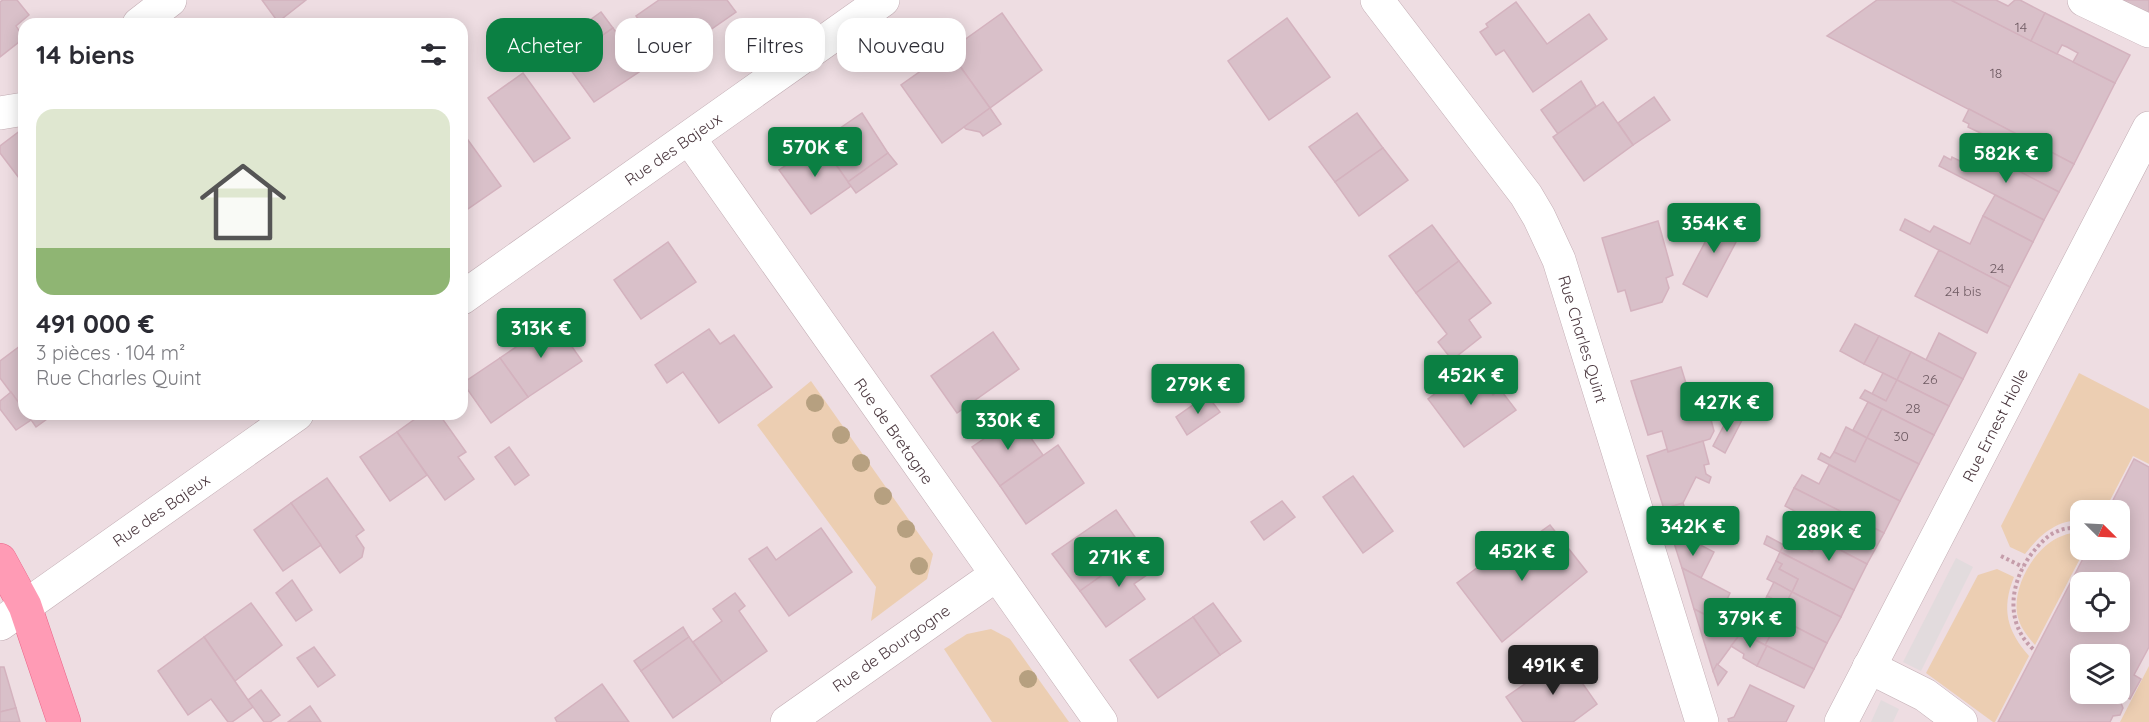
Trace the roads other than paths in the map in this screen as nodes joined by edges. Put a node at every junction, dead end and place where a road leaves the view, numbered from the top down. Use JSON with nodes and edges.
{"nodes":[{"id":1,"x":170,"y":0,"type":"edge"},
{"id":2,"x":883,"y":0,"type":"edge"},
{"id":3,"x":1377,"y":0,"type":"edge"},
{"id":4,"x":2084,"y":0,"type":"edge"},
{"id":5,"x":147,"y":18,"type":"edge"},
{"id":6,"x":2149,"y":31,"type":"edge"},
{"id":7,"x":18,"y":110,"type":"edge"},
{"id":8,"x":0,"y":113,"type":"edge"},
{"id":9,"x":2149,"y":128,"type":"edge"},
{"id":10,"x":689,"y":138,"type":"junction"},
{"id":11,"x":468,"y":294,"type":"edge"},
{"id":12,"x":288,"y":420,"type":"edge"},
{"id":13,"x":0,"y":560,"type":"edge"},
{"id":14,"x":996,"y":575,"type":"junction"},
{"id":15,"x":12,"y":615,"type":"edge"},
{"id":16,"x":1869,"y":668,"type":"junction"},
{"id":17,"x":64,"y":722,"type":"edge"},
{"id":18,"x":787,"y":722,"type":"edge"},
{"id":19,"x":1101,"y":722,"type":"edge"},
{"id":20,"x":1702,"y":722,"type":"edge"},
{"id":21,"x":1841,"y":722,"type":"edge"},
{"id":22,"x":1961,"y":722,"type":"edge"}],
"edges":[{"from":1,"to":5,"type":"street"},
{"from":2,"to":10,"type":"street","name":"Rue des Bajeux"},
{"from":3,"to":20,"type":"street","name":"Rue Charles Quint"},
{"from":4,"to":6,"type":"street"},
{"from":7,"to":8,"type":"street"},
{"from":9,"to":16,"type":"street","name":"Rue Ernest Hiolle"},
{"from":10,"to":11,"type":"street","name":"Rue des Bajeux"},
{"from":10,"to":14,"type":"street","name":"Rue de Bretagne"},
{"from":12,"to":15,"type":"street","name":"Rue des Bajeux"},
{"from":13,"to":15,"type":"main road"},
{"from":14,"to":18,"type":"street","name":"Rue de Bourgogne"},
{"from":14,"to":19,"type":"street","name":"Rue de Bretagne"},
{"from":15,"to":17,"type":"main road"},
{"from":16,"to":21,"type":"street","name":"Rue Ernest Hiolle"},
{"from":16,"to":22,"type":"street"}]}
